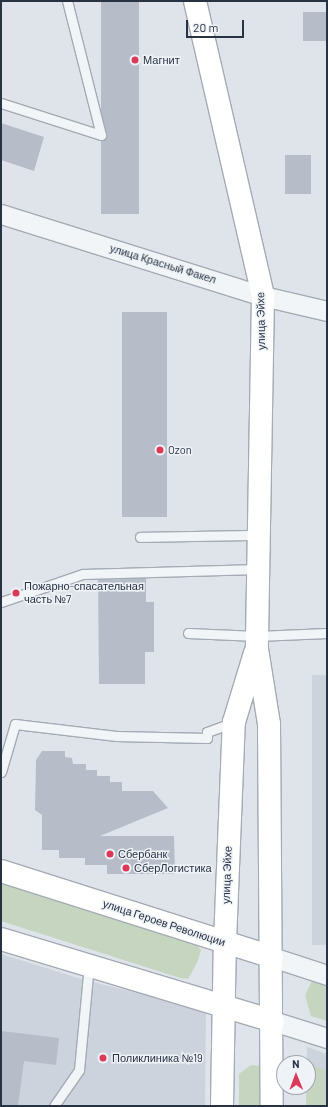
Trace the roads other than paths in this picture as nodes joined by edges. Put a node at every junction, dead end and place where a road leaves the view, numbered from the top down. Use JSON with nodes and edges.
{"nodes":[{"id":1,"x":67,"y":1,"type":"edge"},
{"id":2,"x":195,"y":1,"type":"edge"},
{"id":3,"x":1,"y":104,"type":"edge"},
{"id":4,"x":1,"y":214,"type":"edge"},
{"id":5,"x":263,"y":296,"type":"junction"},
{"id":6,"x":327,"y":311,"type":"edge"},
{"id":7,"x":259,"y":536,"type":"junction"},
{"id":8,"x":140,"y":537,"type":"dead end"},
{"id":9,"x":258,"y":569,"type":"junction"},
{"id":10,"x":1,"y":602,"type":"edge"},
{"id":11,"x":327,"y":633,"type":"edge"},
{"id":12,"x":188,"y":634,"type":"dead end"},
{"id":13,"x":257,"y":642,"type":"junction"},
{"id":14,"x":234,"y":722,"type":"junction"},
{"id":15,"x":1,"y":772,"type":"edge"},
{"id":16,"x":1,"y":871,"type":"edge"},
{"id":17,"x":1,"y":939,"type":"edge"},
{"id":18,"x":225,"y":942,"type":"junction"},
{"id":19,"x":272,"y":957,"type":"junction"},
{"id":20,"x":89,"y":965,"type":"junction"},
{"id":21,"x":327,"y":975,"type":"edge"},
{"id":22,"x":223,"y":1006,"type":"junction"},
{"id":23,"x":273,"y":1021,"type":"junction"},
{"id":24,"x":327,"y":1038,"type":"edge"},
{"id":25,"x":54,"y":1106,"type":"edge"},
{"id":26,"x":222,"y":1106,"type":"edge"},
{"id":27,"x":272,"y":1106,"type":"edge"}],
"edges":[{"from":1,"to":3,"type":"lane"},
{"from":2,"to":5,"type":"main road","name":"улица Эйхе"},
{"from":4,"to":5,"type":"street","name":"улица Красный Факел"},
{"from":5,"to":6,"type":"street","name":"улица Красный Факел"},
{"from":5,"to":7,"type":"main road","name":"улица Эйхе"},
{"from":7,"to":8,"type":"lane"},
{"from":7,"to":9,"type":"main road","name":"улица Эйхе"},
{"from":9,"to":10,"type":"lane"},
{"from":9,"to":13,"type":"main road","name":"улица Эйхе"},
{"from":11,"to":13,"type":"lane"},
{"from":12,"to":13,"type":"lane"},
{"from":13,"to":14,"type":"main road","name":"улица Эйхе"},
{"from":13,"to":19,"type":"main road","name":"улица Эйхе"},
{"from":14,"to":15,"type":"lane"},
{"from":14,"to":18,"type":"main road","name":"улица Эйхе"},
{"from":16,"to":18,"type":"main road","name":"улица Героев Революции"},
{"from":17,"to":20,"type":"main road"},
{"from":18,"to":19,"type":"main road","name":"улица Героев Революции"},
{"from":18,"to":22,"type":"main road","name":"улица Эйхе"},
{"from":19,"to":21,"type":"street","name":"улица Героев Революции"},
{"from":19,"to":23,"type":"main road","name":"улица Эйхе"},
{"from":20,"to":22,"type":"main road"},
{"from":20,"to":25,"type":"lane"},
{"from":22,"to":23,"type":"main road"},
{"from":22,"to":26,"type":"main road","name":"улица Эйхе"},
{"from":23,"to":24,"type":"street"},
{"from":23,"to":27,"type":"main road","name":"улица Эйхе"}]}
